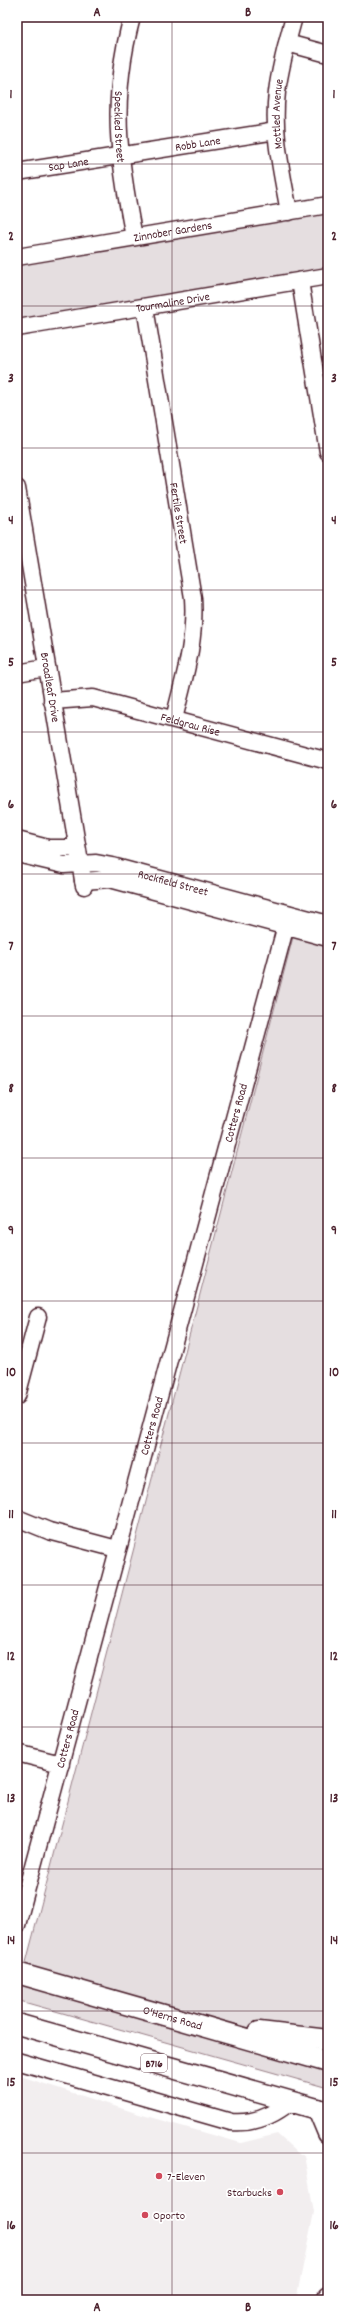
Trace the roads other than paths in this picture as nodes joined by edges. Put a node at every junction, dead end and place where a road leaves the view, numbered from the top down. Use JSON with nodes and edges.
{"nodes":[{"id":1,"x":132,"y":17,"type":"edge"},
{"id":2,"x":294,"y":17,"type":"edge"},
{"id":3,"x":287,"y":43,"type":"junction"},
{"id":4,"x":328,"y":54,"type":"edge"},
{"id":5,"x":276,"y":131,"type":"junction"},
{"id":6,"x":120,"y":155,"type":"junction"},
{"id":7,"x":17,"y":172,"type":"edge"},
{"id":8,"x":328,"y":205,"type":"edge"},
{"id":9,"x":289,"y":212,"type":"junction"},
{"id":10,"x":134,"y":237,"type":"junction"},
{"id":11,"x":17,"y":257,"type":"edge"},
{"id":12,"x":328,"y":276,"type":"edge"},
{"id":13,"x":300,"y":281,"type":"junction"},
{"id":14,"x":145,"y":307,"type":"junction"},
{"id":15,"x":17,"y":328,"type":"edge"},
{"id":16,"x":325,"y":419,"type":"edge"},
{"id":17,"x":328,"y":452,"type":"edge"},
{"id":18,"x":17,"y":488,"type":"edge"},
{"id":19,"x":46,"y":668,"type":"junction"},
{"id":20,"x":17,"y":673,"type":"edge"},
{"id":21,"x":52,"y":701,"type":"junction"},
{"id":22,"x":174,"y":719,"type":"junction"},
{"id":23,"x":327,"y":758,"type":"edge"},
{"id":24,"x":17,"y":840,"type":"edge"},
{"id":25,"x":77,"y":848,"type":"junction"},
{"id":26,"x":17,"y":854,"type":"edge"},
{"id":27,"x":80,"y":864,"type":"junction"},
{"id":28,"x":84,"y":883,"type":"joint"},
{"id":29,"x":287,"y":920,"type":"junction"},
{"id":30,"x":328,"y":924,"type":"edge"},
{"id":31,"x":328,"y":938,"type":"edge"},
{"id":32,"x":38,"y":1317,"type":"dead end"},
{"id":33,"x":17,"y":1396,"type":"edge"},
{"id":34,"x":17,"y":1518,"type":"edge"},
{"id":35,"x":17,"y":1528,"type":"edge"},
{"id":36,"x":49,"y":1531,"type":"junction"},
{"id":37,"x":117,"y":1549,"type":"junction"},
{"id":38,"x":17,"y":1753,"type":"edge"},
{"id":39,"x":61,"y":1764,"type":"junction"},
{"id":40,"x":17,"y":1925,"type":"edge"},
{"id":41,"x":17,"y":1973,"type":"edge"},
{"id":42,"x":17,"y":2024,"type":"edge"},
{"id":43,"x":205,"y":2027,"type":"junction"},
{"id":44,"x":328,"y":2040,"type":"edge"},
{"id":45,"x":17,"y":2062,"type":"edge"},
{"id":46,"x":328,"y":2062,"type":"edge"},
{"id":47,"x":290,"y":2102,"type":"junction"},
{"id":48,"x":323,"y":2111,"type":"edge"},
{"id":49,"x":328,"y":2133,"type":"edge"}],
"edges":[{"from":1,"to":6,"type":"street","name":"Speckled Street"},
{"from":2,"to":3,"type":"street","name":"Mottled Avenue"},
{"from":3,"to":4,"type":"street"},
{"from":3,"to":5,"type":"street","name":"Mottled Avenue"},
{"from":5,"to":6,"type":"street","name":"Robb Lane"},
{"from":5,"to":9,"type":"street","name":"Mottled Avenue"},
{"from":6,"to":7,"type":"street","name":"Sap Lane"},
{"from":6,"to":10,"type":"street","name":"Speckled Street"},
{"from":8,"to":9,"type":"street","name":"Zinnober Gardens"},
{"from":9,"to":10,"type":"street","name":"Zinnober Gardens"},
{"from":10,"to":11,"type":"street","name":"Zinnober Gardens"},
{"from":12,"to":13,"type":"street","name":"Tourmaline Drive"},
{"from":13,"to":14,"type":"street","name":"Tourmaline Drive"},
{"from":13,"to":16,"type":"street"},
{"from":14,"to":15,"type":"street","name":"Tourmaline Drive"},
{"from":14,"to":22,"type":"street","name":"Fertile Street"},
{"from":16,"to":17,"type":"street"},
{"from":18,"to":19,"type":"street","name":"Broadleaf Drive"},
{"from":19,"to":20,"type":"street"},
{"from":19,"to":21,"type":"street","name":"Broadleaf Drive"},
{"from":21,"to":22,"type":"street","name":"Feldgrau Rise"},
{"from":21,"to":25,"type":"street","name":"Broadleaf Drive"},
{"from":22,"to":23,"type":"street","name":"Feldgrau Rise"},
{"from":24,"to":25,"type":"street"},
{"from":25,"to":27,"type":"street","name":"Broadleaf Drive"},
{"from":26,"to":27,"type":"street","name":"Rockfield Street"},
{"from":27,"to":28,"type":"street","name":"Broadleaf Drive"},
{"from":27,"to":29,"type":"street","name":"Rockfield Street"},
{"from":28,"to":29,"type":"street","name":"Rockfield Street"},
{"from":29,"to":30,"type":"street","name":"Rockfield Street"},
{"from":29,"to":31,"type":"street","name":"Rockfield Street"},
{"from":29,"to":37,"type":"street","name":"Cotters Road"},
{"from":32,"to":33,"type":"street"},
{"from":34,"to":36,"type":"street"},
{"from":35,"to":36,"type":"street"},
{"from":36,"to":37,"type":"street"},
{"from":37,"to":39,"type":"street","name":"Cotters Road"},
{"from":38,"to":39,"type":"street"},
{"from":39,"to":40,"type":"street","name":"Cotters Road"},
{"from":41,"to":43,"type":"main road","name":"O'Herns Road"},
{"from":42,"to":47,"type":"main road","number":"B716"},
{"from":43,"to":44,"type":"main road"},
{"from":43,"to":46,"type":"main road","name":"O'Herns Road"},
{"from":45,"to":47,"type":"street"},
{"from":47,"to":48,"type":"main road","number":"B716"},
{"from":48,"to":49,"type":"main road"}]}
